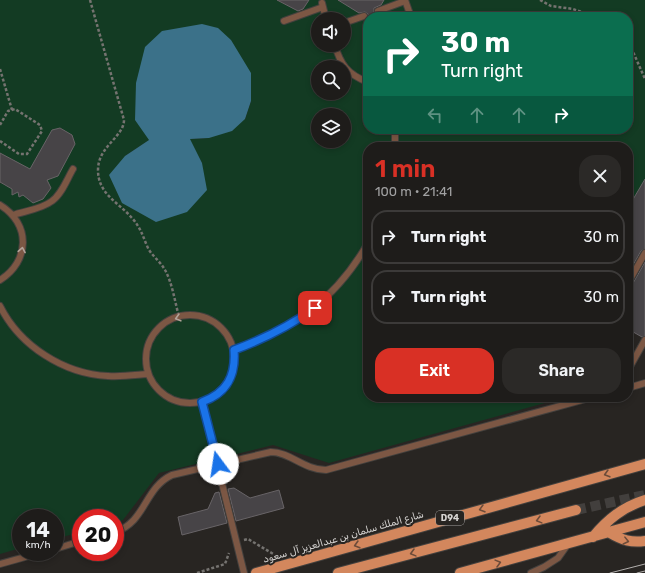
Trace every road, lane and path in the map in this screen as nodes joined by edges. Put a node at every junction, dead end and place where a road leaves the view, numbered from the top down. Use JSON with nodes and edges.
{"nodes":[{"id":1,"x":90,"y":0,"type":"edge"},
{"id":2,"x":405,"y":0,"type":"edge"},
{"id":3,"x":540,"y":0,"type":"edge"},
{"id":4,"x":378,"y":11,"type":"dead end"},
{"id":5,"x":324,"y":12,"type":"edge"},
{"id":6,"x":409,"y":12,"type":"edge"},
{"id":7,"x":582,"y":12,"type":"edge"},
{"id":8,"x":363,"y":16,"type":"edge"},
{"id":9,"x":284,"y":21,"type":"dead end"},
{"id":10,"x":351,"y":21,"type":"edge"},
{"id":11,"x":337,"y":52,"type":"edge"},
{"id":12,"x":633,"y":52,"type":"edge"},
{"id":13,"x":0,"y":69,"type":"edge"},
{"id":14,"x":363,"y":80,"type":"edge"},
{"id":15,"x":645,"y":80,"type":"edge"},
{"id":16,"x":12,"y":110,"type":"junction"},
{"id":17,"x":0,"y":125,"type":"edge"},
{"id":18,"x":0,"y":141,"type":"edge"},
{"id":19,"x":73,"y":169,"type":"dead end"},
{"id":20,"x":0,"y":205,"type":"edge"},
{"id":21,"x":13,"y":215,"type":"junction"},
{"id":22,"x":363,"y":251,"type":"edge"},
{"id":23,"x":645,"y":253,"type":"edge"},
{"id":24,"x":633,"y":274,"type":"edge"},
{"id":25,"x":0,"y":280,"type":"edge"},
{"id":26,"x":0,"y":306,"type":"edge"},
{"id":27,"x":179,"y":317,"type":"junction"},
{"id":28,"x":645,"y":340,"type":"edge"},
{"id":29,"x":234,"y":350,"type":"junction"},
{"id":30,"x":633,"y":361,"type":"edge"},
{"id":31,"x":148,"y":374,"type":"junction"},
{"id":32,"x":645,"y":383,"type":"edge"},
{"id":33,"x":633,"y":387,"type":"edge"},
{"id":34,"x":202,"y":402,"type":"junction"},
{"id":35,"x":565,"y":402,"type":"edge"},
{"id":36,"x":218,"y":464,"type":"junction"},
{"id":37,"x":645,"y":464,"type":"edge"},
{"id":38,"x":645,"y":500,"type":"edge"},
{"id":39,"x":576,"y":510,"type":"tunnel mouth"},
{"id":40,"x":645,"y":522,"type":"edge"},
{"id":41,"x":124,"y":528,"type":"edge"},
{"id":42,"x":610,"y":533,"type":"junction"},
{"id":43,"x":593,"y":537,"type":"junction"},
{"id":44,"x":236,"y":541,"type":"junction"},
{"id":45,"x":645,"y":541,"type":"edge"},
{"id":46,"x":568,"y":544,"type":"junction"},
{"id":47,"x":282,"y":553,"type":"dead end"},
{"id":48,"x":12,"y":561,"type":"edge"},
{"id":49,"x":0,"y":564,"type":"edge"},
{"id":50,"x":197,"y":573,"type":"edge"},
{"id":51,"x":244,"y":573,"type":"edge"},
{"id":52,"x":256,"y":573,"type":"edge"},
{"id":53,"x":338,"y":573,"type":"edge"},
{"id":54,"x":460,"y":573,"type":"edge"},
{"id":55,"x":531,"y":573,"type":"edge"}],
"edges":[{"from":1,"to":27,"type":"path"},
{"from":2,"to":4,"type":"lane"},
{"from":2,"to":6,"type":"lane"},
{"from":3,"to":7,"type":"path"},
{"from":5,"to":9,"type":"lane"},
{"from":8,"to":10,"type":"lane"},
{"from":11,"to":14,"type":"lane"},
{"from":12,"to":15,"type":"path"},
{"from":13,"to":16,"type":"path"},
{"from":16,"to":17,"type":"path"},
{"from":16,"to":18,"type":"path"},
{"from":19,"to":21,"type":"lane"},
{"from":20,"to":21,"type":"lane"},
{"from":25,"to":21,"type":"lane","one_way":true},
{"from":22,"to":29,"type":"lane"},
{"from":23,"to":24,"type":"lane"},
{"from":26,"to":31,"type":"lane"},
{"from":27,"to":29,"type":"lane"},
{"from":27,"to":31,"type":"lane","one_way":true},
{"from":28,"to":30,"type":"lane"},
{"from":29,"to":34,"type":"lane"},
{"from":31,"to":34,"type":"lane"},
{"from":32,"to":33,"type":"lane"},
{"from":34,"to":36,"type":"lane"},
{"from":35,"to":36,"type":"lane"},
{"from":36,"to":41,"type":"lane"},
{"from":36,"to":44,"type":"lane"},
{"from":37,"to":52,"type":"main road","name":"شارع الملك سلمان بن عبدالعزيز آل سعود","number":"D94","one_way":true},
{"from":38,"to":43,"type":"main road"},
{"from":39,"to":53,"type":"main road","one_way":true},
{"from":40,"to":42,"type":"main road"},
{"from":42,"to":43,"type":"main road"},
{"from":42,"to":45,"type":"main road","one_way":true},
{"from":43,"to":46,"type":"main road"},
{"from":44,"to":47,"type":"path"},
{"from":44,"to":50,"type":"path"},
{"from":44,"to":51,"type":"lane"},
{"from":54,"to":46,"type":"main road","one_way":true},
{"from":46,"to":55,"type":"lane"},
{"from":48,"to":49,"type":"lane"}]}
